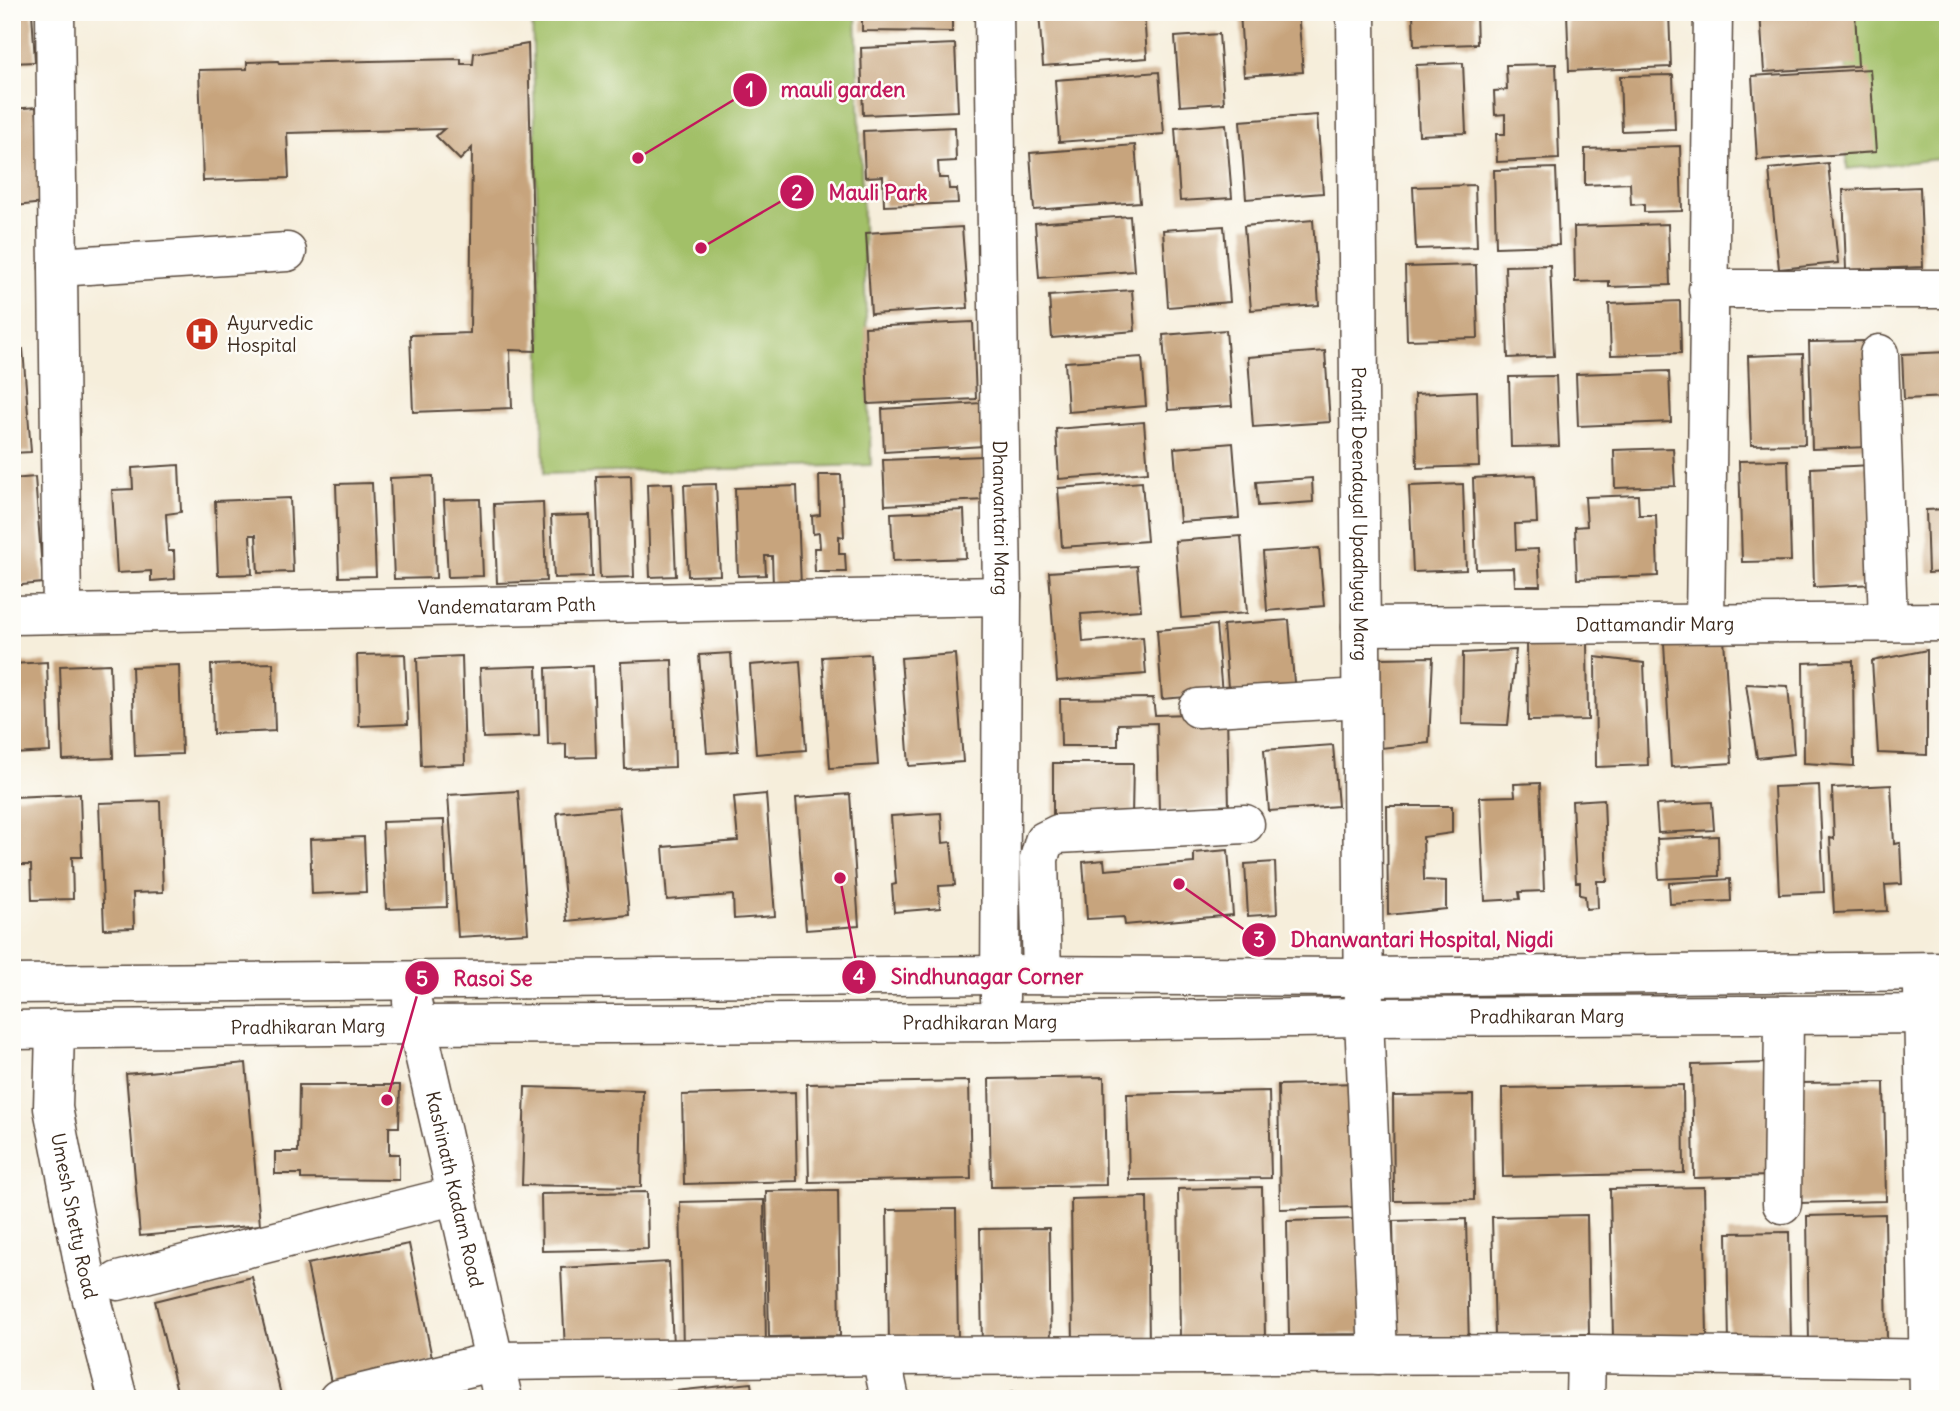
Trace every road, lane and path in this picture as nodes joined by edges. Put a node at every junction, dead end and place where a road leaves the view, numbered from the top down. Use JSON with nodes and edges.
{"nodes":[{"id":1,"x":55,"y":12,"type":"edge"},
{"id":2,"x":994,"y":12,"type":"edge"},
{"id":3,"x":1356,"y":12,"type":"edge"},
{"id":4,"x":1713,"y":12,"type":"edge"},
{"id":5,"x":287,"y":252,"type":"dead end"},
{"id":6,"x":58,"y":267,"type":"junction"},
{"id":7,"x":1708,"y":289,"type":"junction"},
{"id":8,"x":1948,"y":289,"type":"edge"},
{"id":9,"x":1879,"y":354,"type":"dead end"},
{"id":10,"x":1002,"y":596,"type":"junction"},
{"id":11,"x":62,"y":614,"type":"junction"},
{"id":12,"x":12,"y":615,"type":"edge"},
{"id":13,"x":1888,"y":622,"type":"junction"},
{"id":14,"x":1948,"y":622,"type":"edge"},
{"id":15,"x":1704,"y":623,"type":"junction"},
{"id":16,"x":1361,"y":626,"type":"junction"},
{"id":17,"x":1362,"y":698,"type":"junction"},
{"id":18,"x":1198,"y":708,"type":"dead end"},
{"id":19,"x":1245,"y":824,"type":"dead end"},
{"id":20,"x":1936,"y":971,"type":"edge"},
{"id":21,"x":1000,"y":975,"type":"junction"},
{"id":22,"x":1042,"y":975,"type":"junction"},
{"id":23,"x":1364,"y":977,"type":"junction"},
{"id":24,"x":407,"y":980,"type":"junction"},
{"id":25,"x":12,"y":984,"type":"edge"},
{"id":26,"x":1935,"y":1014,"type":"edge"},
{"id":27,"x":1784,"y":1015,"type":"junction"},
{"id":28,"x":1364,"y":1017,"type":"junction"},
{"id":29,"x":1000,"y":1022,"type":"junction"},
{"id":30,"x":417,"y":1025,"type":"junction"},
{"id":31,"x":55,"y":1029,"type":"junction"},
{"id":32,"x":12,"y":1030,"type":"edge"},
{"id":33,"x":457,"y":1195,"type":"junction"},
{"id":34,"x":1782,"y":1204,"type":"dead end"},
{"id":35,"x":118,"y":1281,"type":"dead end"},
{"id":36,"x":1586,"y":1354,"type":"junction"},
{"id":37,"x":1378,"y":1355,"type":"junction"},
{"id":38,"x":881,"y":1356,"type":"junction"},
{"id":39,"x":1938,"y":1358,"type":"edge"},
{"id":40,"x":496,"y":1361,"type":"junction"},
{"id":41,"x":118,"y":1399,"type":"edge"},
{"id":42,"x":338,"y":1399,"type":"edge"},
{"id":43,"x":503,"y":1399,"type":"edge"},
{"id":44,"x":890,"y":1399,"type":"edge"},
{"id":45,"x":1585,"y":1399,"type":"edge"},
{"id":46,"x":1928,"y":1399,"type":"edge"}],
"edges":[{"from":1,"to":6,"type":"street"},
{"from":2,"to":10,"type":"street","name":"Dhanvantari Marg"},
{"from":3,"to":16,"type":"street","name":"Pandit Deendayal Upadhyay Marg"},
{"from":4,"to":7,"type":"street"},
{"from":5,"to":6,"type":"street"},
{"from":6,"to":11,"type":"street"},
{"from":7,"to":8,"type":"street"},
{"from":7,"to":15,"type":"street"},
{"from":9,"to":13,"type":"street"},
{"from":10,"to":11,"type":"street","name":"Vandemataram Path"},
{"from":10,"to":21,"type":"street","name":"Dhanvantari Marg"},
{"from":11,"to":12,"type":"street","name":"Vandemataram Path"},
{"from":13,"to":14,"type":"street","name":"Dattamandir Marg"},
{"from":13,"to":15,"type":"street","name":"Dattamandir Marg"},
{"from":15,"to":16,"type":"street","name":"Dattamandir Marg"},
{"from":16,"to":17,"type":"street","name":"Pandit Deendayal Upadhyay Marg"},
{"from":17,"to":18,"type":"street"},
{"from":17,"to":23,"type":"street","name":"Pandit Deendayal Upadhyay Marg"},
{"from":19,"to":22,"type":"street"},
{"from":20,"to":23,"type":"street","name":"Pradhikaran Marg"},
{"from":20,"to":26,"type":"street"},
{"from":21,"to":22,"type":"street","name":"Pradhikaran Marg"},
{"from":21,"to":24,"type":"street","name":"Pradhikaran Marg"},
{"from":21,"to":29,"type":"street","name":"Dhanvantari Marg"},
{"from":22,"to":23,"type":"street","name":"Pradhikaran Marg"},
{"from":23,"to":28,"type":"street","name":"Pandit Deendayal Upadhyay Marg"},
{"from":24,"to":25,"type":"street","name":"Pradhikaran Marg"},
{"from":24,"to":30,"type":"street","name":"Kashinath Kadam Road"},
{"from":26,"to":27,"type":"street","name":"Pradhikaran Marg"},
{"from":26,"to":39,"type":"street"},
{"from":27,"to":28,"type":"street","name":"Pradhikaran Marg"},
{"from":27,"to":34,"type":"street"},
{"from":28,"to":29,"type":"street","name":"Pradhikaran Marg"},
{"from":28,"to":37,"type":"street","name":"Pandit Deendayal Upadhyay Marg"},
{"from":29,"to":30,"type":"street","name":"Pradhikaran Marg"},
{"from":30,"to":31,"type":"street","name":"Pradhikaran Marg"},
{"from":30,"to":33,"type":"street","name":"Kashinath Kadam Road"},
{"from":31,"to":32,"type":"street","name":"Pradhikaran Marg"},
{"from":31,"to":41,"type":"street","name":"Umesh Shetty Road"},
{"from":33,"to":35,"type":"street"},
{"from":33,"to":40,"type":"street","name":"Kashinath Kadam Road"},
{"from":36,"to":37,"type":"street"},
{"from":36,"to":39,"type":"street"},
{"from":36,"to":45,"type":"street"},
{"from":37,"to":38,"type":"street"},
{"from":38,"to":40,"type":"street"},
{"from":38,"to":44,"type":"street"},
{"from":39,"to":46,"type":"street"},
{"from":40,"to":42,"type":"street"},
{"from":40,"to":43,"type":"street","name":"Kashinath Kadam Road"}]}
